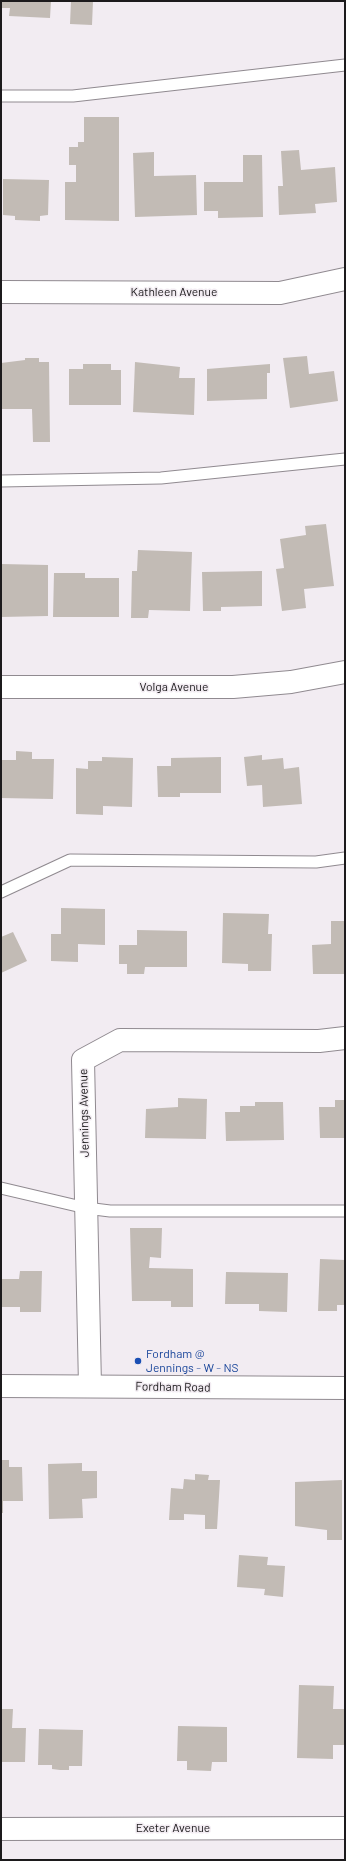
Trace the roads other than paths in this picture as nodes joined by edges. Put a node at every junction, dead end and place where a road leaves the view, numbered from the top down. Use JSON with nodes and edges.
{"nodes":[{"id":1,"x":345,"y":65,"type":"edge"},
{"id":2,"x":1,"y":96,"type":"edge"},
{"id":3,"x":345,"y":279,"type":"edge"},
{"id":4,"x":1,"y":292,"type":"edge"},
{"id":5,"x":345,"y":458,"type":"edge"},
{"id":6,"x":1,"y":481,"type":"edge"},
{"id":7,"x":345,"y":672,"type":"edge"},
{"id":8,"x":1,"y":686,"type":"edge"},
{"id":9,"x":345,"y":858,"type":"edge"},
{"id":10,"x":1,"y":892,"type":"edge"},
{"id":11,"x":345,"y":1038,"type":"edge"},
{"id":12,"x":1,"y":1188,"type":"edge"},
{"id":13,"x":86,"y":1208,"type":"junction"},
{"id":14,"x":345,"y":1211,"type":"edge"},
{"id":15,"x":1,"y":1386,"type":"edge"},
{"id":16,"x":90,"y":1386,"type":"junction"},
{"id":17,"x":345,"y":1388,"type":"edge"},
{"id":18,"x":345,"y":1828,"type":"edge"},
{"id":19,"x":1,"y":1829,"type":"edge"}],
"edges":[{"from":1,"to":2,"type":"lane"},
{"from":3,"to":4,"type":"street","name":"Kathleen Avenue"},
{"from":5,"to":6,"type":"lane"},
{"from":7,"to":8,"type":"street","name":"Volga Avenue"},
{"from":9,"to":10,"type":"lane"},
{"from":11,"to":13,"type":"street","name":"Jennings Avenue"},
{"from":12,"to":13,"type":"lane"},
{"from":13,"to":14,"type":"lane"},
{"from":13,"to":16,"type":"street","name":"Jennings Avenue"},
{"from":15,"to":16,"type":"street","name":"Fordham Road"},
{"from":16,"to":17,"type":"street","name":"Fordham Road"},
{"from":18,"to":19,"type":"street","name":"Exeter Avenue"}]}
